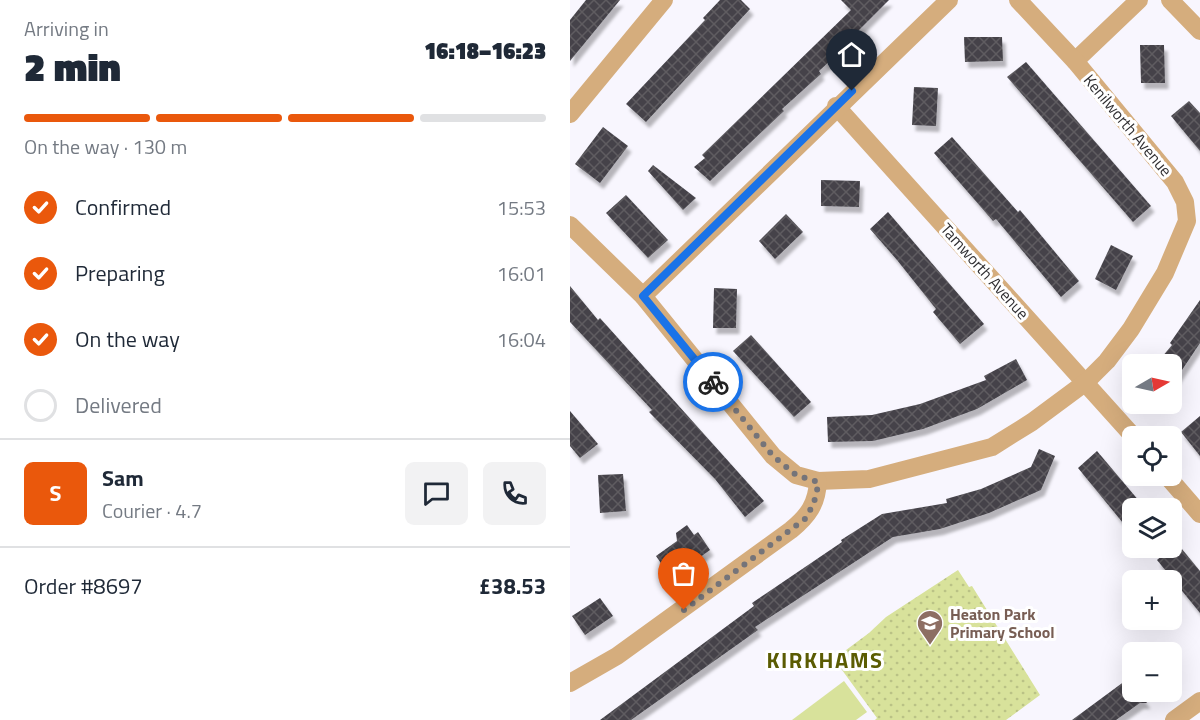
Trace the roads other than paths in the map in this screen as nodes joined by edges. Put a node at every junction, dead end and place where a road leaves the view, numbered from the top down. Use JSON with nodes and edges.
{"nodes":[{"id":1,"x":664,"y":0,"type":"edge"},
{"id":2,"x":949,"y":0,"type":"edge"},
{"id":3,"x":1018,"y":0,"type":"edge"},
{"id":4,"x":1139,"y":0,"type":"edge"},
{"id":5,"x":1170,"y":0,"type":"edge"},
{"id":6,"x":1200,"y":31,"type":"edge"},
{"id":7,"x":1075,"y":61,"type":"junction"},
{"id":8,"x":836,"y":106,"type":"junction"},
{"id":9,"x":570,"y":114,"type":"edge"},
{"id":10,"x":570,"y":225,"type":"edge"},
{"id":11,"x":643,"y":296,"type":"junction"},
{"id":12,"x":1086,"y":382,"type":"junction"},
{"id":13,"x":1124,"y":426,"type":"edge"},
{"id":14,"x":818,"y":482,"type":"junction"},
{"id":15,"x":1176,"y":486,"type":"edge"},
{"id":16,"x":1200,"y":514,"type":"edge"},
{"id":17,"x":570,"y":683,"type":"edge"},
{"id":18,"x":1200,"y":701,"type":"edge"},
{"id":19,"x":1174,"y":720,"type":"edge"}],
"edges":[{"from":1,"to":9,"type":"street"},
{"from":2,"to":8,"type":"street"},
{"from":3,"to":7,"type":"street","name":"Kenilworth Avenue"},
{"from":4,"to":7,"type":"street"},
{"from":5,"to":6,"type":"street"},
{"from":7,"to":12,"type":"street","name":"Kenilworth Avenue"},
{"from":8,"to":11,"type":"street"},
{"from":8,"to":12,"type":"street","name":"Tamworth Avenue"},
{"from":10,"to":11,"type":"street"},
{"from":11,"to":14,"type":"street"},
{"from":12,"to":13,"type":"street","name":"Tamworth Avenue"},
{"from":12,"to":14,"type":"street","name":"Kenilworth Avenue"},
{"from":14,"to":17,"type":"street"},
{"from":15,"to":16,"type":"street"},
{"from":18,"to":19,"type":"street"}]}
